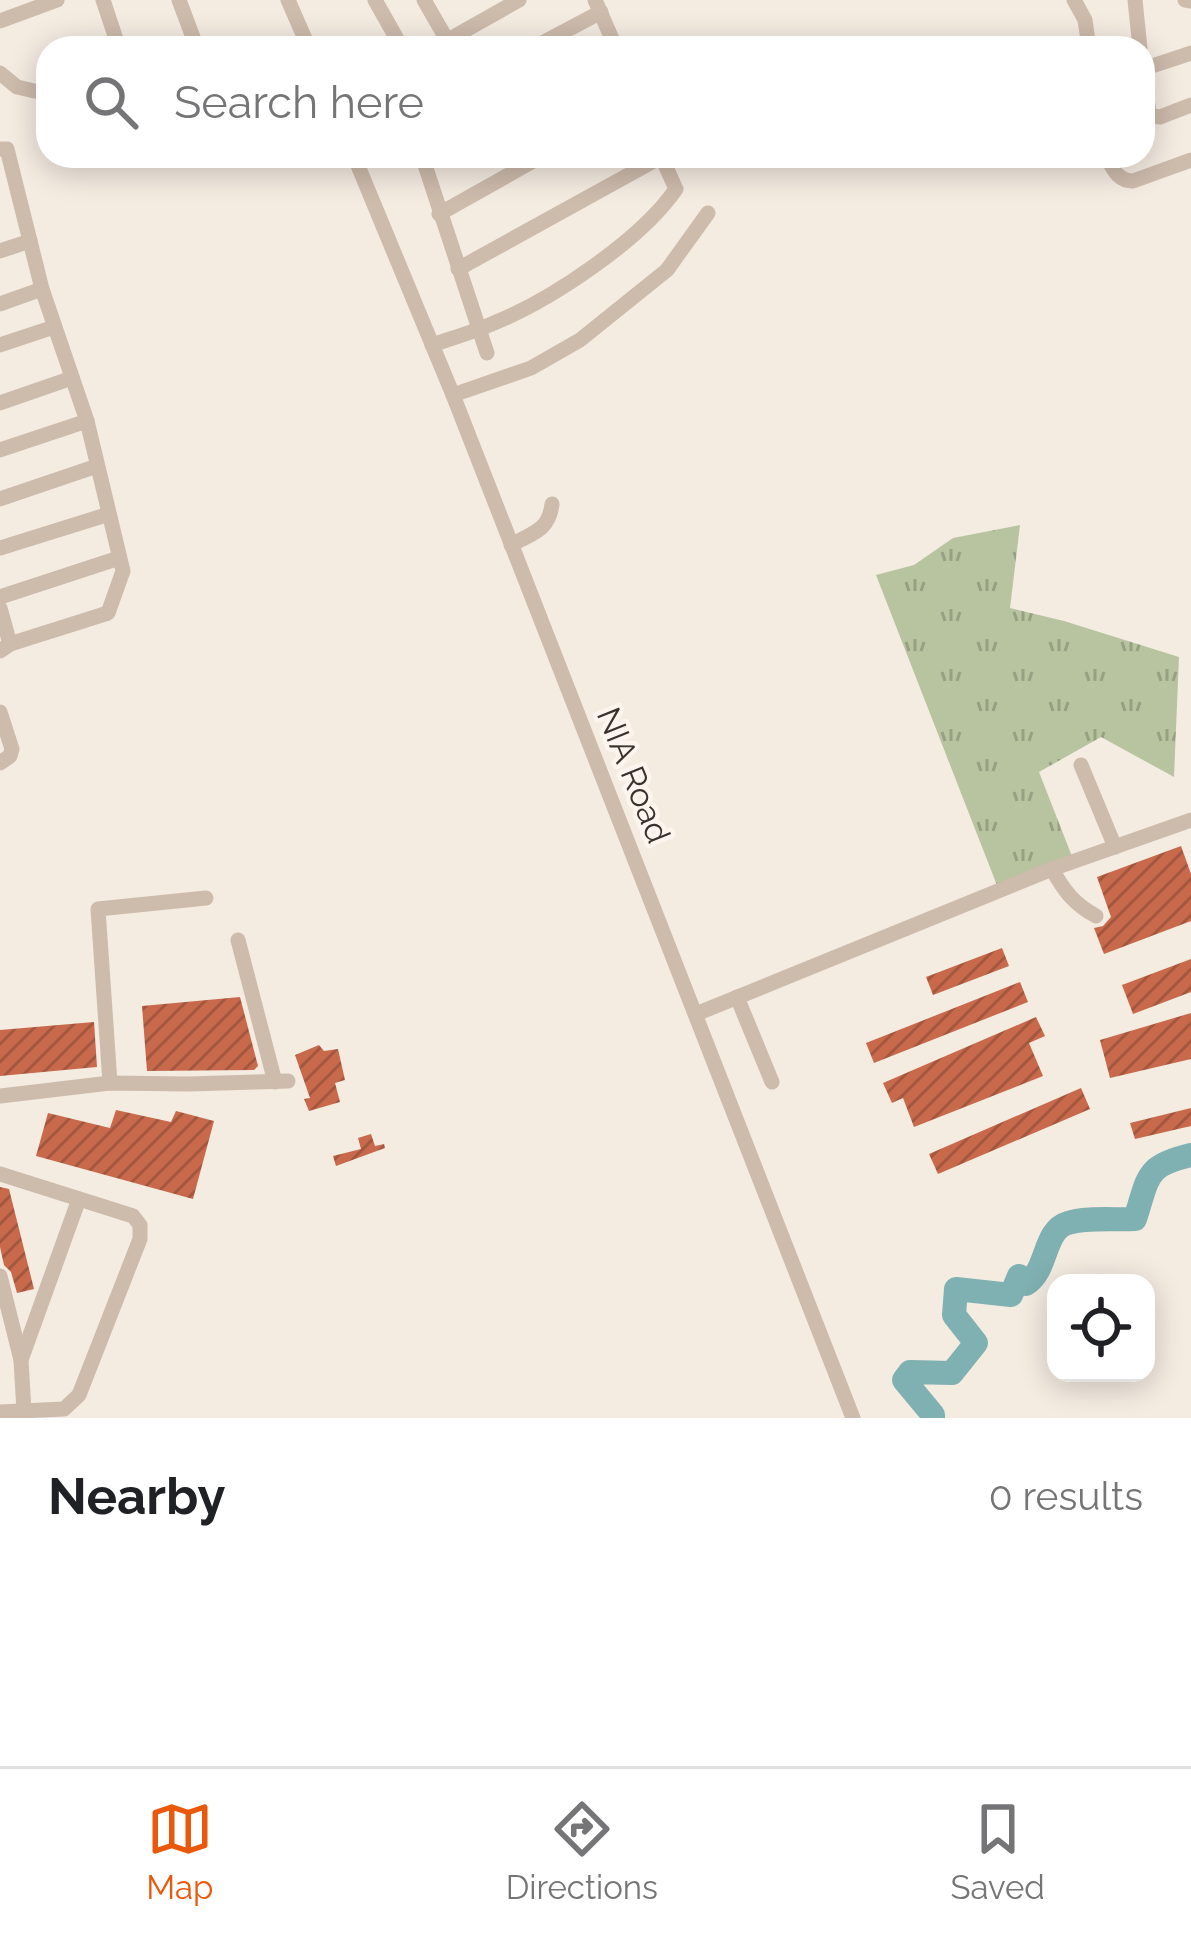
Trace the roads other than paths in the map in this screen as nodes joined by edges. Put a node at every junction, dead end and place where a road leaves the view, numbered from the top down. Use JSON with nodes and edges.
{"nodes":[{"id":1,"x":57,"y":0,"type":"edge"},
{"id":2,"x":103,"y":0,"type":"edge"},
{"id":3,"x":179,"y":0,"type":"edge"},
{"id":4,"x":288,"y":0,"type":"edge"},
{"id":5,"x":375,"y":0,"type":"edge"},
{"id":6,"x":424,"y":0,"type":"edge"},
{"id":7,"x":476,"y":0,"type":"edge"},
{"id":8,"x":519,"y":0,"type":"edge"},
{"id":9,"x":1074,"y":0,"type":"edge"},
{"id":10,"x":1084,"y":0,"type":"edge"},
{"id":11,"x":1136,"y":0,"type":"edge"},
{"id":12,"x":598,"y":6,"type":"edge"},
{"id":13,"x":487,"y":18,"type":"junction"},
{"id":14,"x":1085,"y":20,"type":"junction"},
{"id":15,"x":0,"y":21,"type":"edge"},
{"id":16,"x":115,"y":36,"type":"edge"},
{"id":17,"x":192,"y":36,"type":"edge"},
{"id":18,"x":303,"y":36,"type":"edge"},
{"id":19,"x":395,"y":36,"type":"edge"},
{"id":20,"x":437,"y":36,"type":"edge"},
{"id":21,"x":454,"y":36,"type":"edge"},
{"id":22,"x":552,"y":36,"type":"edge"},
{"id":23,"x":618,"y":36,"type":"edge"},
{"id":24,"x":1087,"y":36,"type":"edge"},
{"id":25,"x":1139,"y":36,"type":"edge"},
{"id":26,"x":1191,"y":53,"type":"edge"},
{"id":27,"x":1155,"y":66,"type":"edge"},
{"id":28,"x":0,"y":73,"type":"edge"},
{"id":29,"x":36,"y":91,"type":"edge"},
{"id":30,"x":1191,"y":105,"type":"edge"},
{"id":31,"x":1155,"y":115,"type":"edge"},
{"id":32,"x":0,"y":149,"type":"edge"},
{"id":33,"x":1191,"y":160,"type":"edge"},
{"id":34,"x":359,"y":168,"type":"edge"},
{"id":35,"x":428,"y":168,"type":"edge"},
{"id":36,"x":521,"y":168,"type":"edge"},
{"id":37,"x":639,"y":168,"type":"edge"},
{"id":38,"x":666,"y":168,"type":"edge"},
{"id":39,"x":1113,"y":168,"type":"edge"},
{"id":40,"x":708,"y":213,"type":"dead end"},
{"id":41,"x":439,"y":214,"type":"junction"},
{"id":42,"x":30,"y":241,"type":"junction"},
{"id":43,"x":0,"y":251,"type":"edge"},
{"id":44,"x":458,"y":269,"type":"junction"},
{"id":45,"x":42,"y":290,"type":"junction"},
{"id":46,"x":0,"y":304,"type":"edge"},
{"id":47,"x":54,"y":327,"type":"junction"},
{"id":48,"x":478,"y":329,"type":"junction"},
{"id":49,"x":0,"y":345,"type":"edge"},
{"id":50,"x":432,"y":345,"type":"junction"},
{"id":51,"x":487,"y":353,"type":"dead end"},
{"id":52,"x":72,"y":379,"type":"junction"},
{"id":53,"x":453,"y":394,"type":"junction"},
{"id":54,"x":0,"y":403,"type":"edge"},
{"id":55,"x":87,"y":421,"type":"junction"},
{"id":56,"x":0,"y":450,"type":"edge"},
{"id":57,"x":97,"y":466,"type":"junction"},
{"id":58,"x":0,"y":499,"type":"edge"},
{"id":59,"x":552,"y":504,"type":"dead end"},
{"id":60,"x":109,"y":514,"type":"junction"},
{"id":61,"x":511,"y":545,"type":"junction"},
{"id":62,"x":0,"y":548,"type":"edge"},
{"id":63,"x":119,"y":559,"type":"junction"},
{"id":64,"x":0,"y":597,"type":"edge"},
{"id":65,"x":0,"y":608,"type":"edge"},
{"id":66,"x":5,"y":647,"type":"edge"},
{"id":67,"x":0,"y":712,"type":"edge"},
{"id":68,"x":0,"y":763,"type":"edge"},
{"id":69,"x":1081,"y":765,"type":"dead end"},
{"id":70,"x":1191,"y":820,"type":"edge"},
{"id":71,"x":1114,"y":847,"type":"junction"},
{"id":72,"x":1052,"y":869,"type":"junction"},
{"id":73,"x":206,"y":898,"type":"dead end"},
{"id":74,"x":1096,"y":916,"type":"dead end"},
{"id":75,"x":238,"y":940,"type":"dead end"},
{"id":76,"x":737,"y":997,"type":"junction"},
{"id":77,"x":696,"y":1014,"type":"junction"},
{"id":78,"x":772,"y":1082,"type":"dead end"},
{"id":79,"x":110,"y":1083,"type":"junction"},
{"id":80,"x":0,"y":1096,"type":"edge"},
{"id":81,"x":0,"y":1174,"type":"edge"},
{"id":82,"x":79,"y":1199,"type":"junction"},
{"id":83,"x":0,"y":1276,"type":"edge"},
{"id":84,"x":21,"y":1360,"type":"junction"},
{"id":85,"x":24,"y":1411,"type":"junction"},
{"id":86,"x":0,"y":1412,"type":"edge"},
{"id":87,"x":853,"y":1418,"type":"edge"}],
"edges":[{"from":1,"to":15,"type":"street"},
{"from":2,"to":16,"type":"street"},
{"from":3,"to":17,"type":"street"},
{"from":4,"to":18,"type":"street"},
{"from":5,"to":19,"type":"street"},
{"from":6,"to":20,"type":"street"},
{"from":7,"to":13,"type":"street"},
{"from":8,"to":13,"type":"street"},
{"from":9,"to":14,"type":"street"},
{"from":10,"to":14,"type":"street"},
{"from":11,"to":25,"type":"street"},
{"from":12,"to":22,"type":"street"},
{"from":12,"to":23,"type":"street"},
{"from":13,"to":21,"type":"street"},
{"from":14,"to":24,"type":"street"},
{"from":26,"to":27,"type":"street"},
{"from":28,"to":29,"type":"street"},
{"from":30,"to":31,"type":"street"},
{"from":32,"to":42,"type":"street"},
{"from":33,"to":39,"type":"street"},
{"from":34,"to":50,"type":"street","name":"NIA Road"},
{"from":35,"to":41,"type":"street"},
{"from":36,"to":41,"type":"street"},
{"from":37,"to":44,"type":"street"},
{"from":38,"to":48,"type":"street"},
{"from":40,"to":53,"type":"street"},
{"from":41,"to":44,"type":"street"},
{"from":42,"to":43,"type":"street"},
{"from":42,"to":45,"type":"street"},
{"from":44,"to":48,"type":"street"},
{"from":45,"to":46,"type":"street"},
{"from":45,"to":47,"type":"street"},
{"from":47,"to":49,"type":"street"},
{"from":47,"to":52,"type":"street"},
{"from":48,"to":50,"type":"street"},
{"from":48,"to":51,"type":"street"},
{"from":50,"to":53,"type":"street","name":"NIA Road"},
{"from":52,"to":54,"type":"street"},
{"from":52,"to":55,"type":"street"},
{"from":53,"to":61,"type":"street","name":"NIA Road"},
{"from":55,"to":56,"type":"street"},
{"from":55,"to":57,"type":"street"},
{"from":57,"to":58,"type":"street"},
{"from":57,"to":60,"type":"street"},
{"from":59,"to":61,"type":"street"},
{"from":60,"to":62,"type":"street"},
{"from":60,"to":63,"type":"street"},
{"from":61,"to":77,"type":"street","name":"NIA Road"},
{"from":63,"to":64,"type":"street"},
{"from":63,"to":66,"type":"street"},
{"from":65,"to":66,"type":"street"},
{"from":67,"to":68,"type":"street"},
{"from":69,"to":71,"type":"street"},
{"from":70,"to":71,"type":"street"},
{"from":71,"to":72,"type":"street"},
{"from":72,"to":74,"type":"street"},
{"from":72,"to":76,"type":"street"},
{"from":73,"to":79,"type":"street"},
{"from":75,"to":79,"type":"street"},
{"from":76,"to":77,"type":"street"},
{"from":76,"to":78,"type":"street"},
{"from":77,"to":87,"type":"street","name":"NIA Road"},
{"from":79,"to":80,"type":"street"},
{"from":81,"to":82,"type":"street"},
{"from":82,"to":84,"type":"street"},
{"from":82,"to":85,"type":"street"},
{"from":83,"to":84,"type":"street"},
{"from":84,"to":85,"type":"street"},
{"from":85,"to":86,"type":"street"}]}
